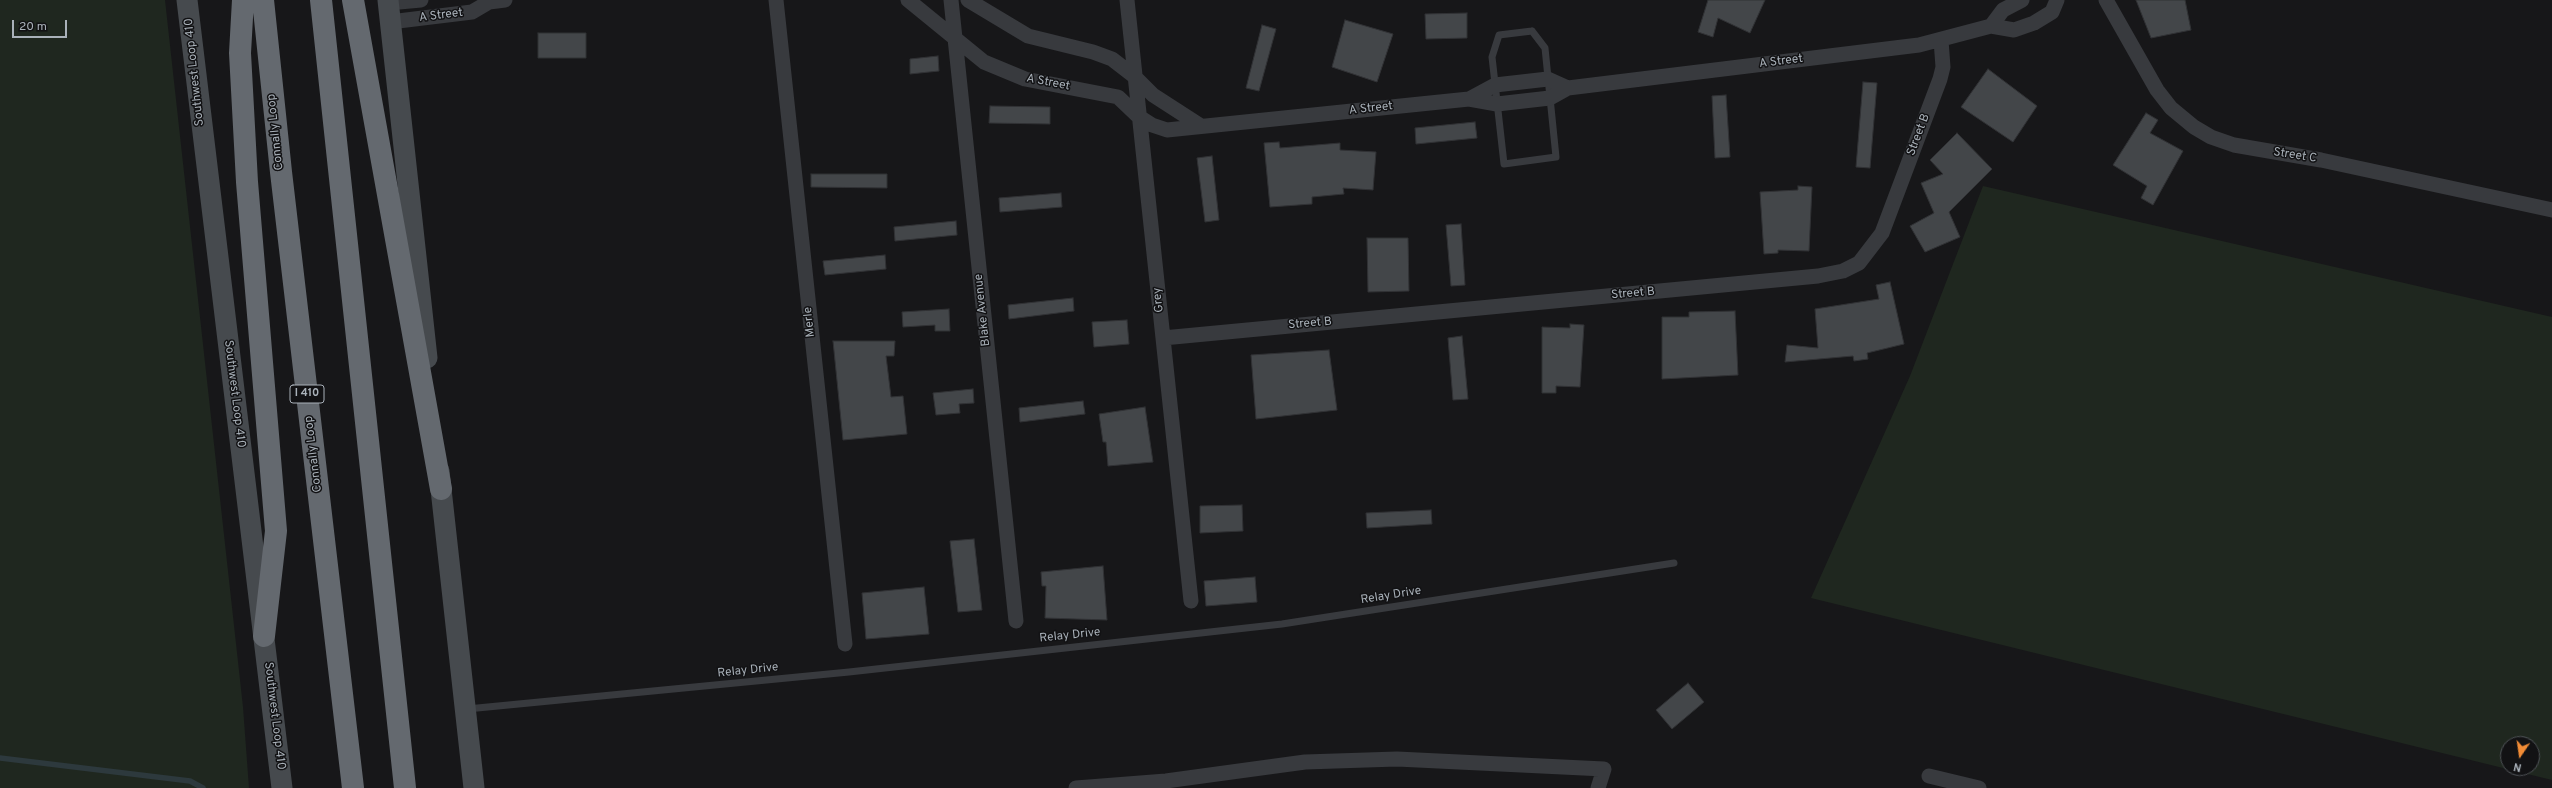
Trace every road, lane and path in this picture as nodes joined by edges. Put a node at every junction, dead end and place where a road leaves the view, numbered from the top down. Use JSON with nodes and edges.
{"nodes":[{"id":1,"x":187,"y":0,"type":"edge"},
{"id":2,"x":244,"y":0,"type":"edge"},
{"id":3,"x":263,"y":0,"type":"edge"},
{"id":4,"x":321,"y":0,"type":"edge"},
{"id":5,"x":353,"y":0,"type":"edge"},
{"id":6,"x":421,"y":0,"type":"edge"},
{"id":7,"x":505,"y":0,"type":"edge"},
{"id":8,"x":776,"y":0,"type":"edge"},
{"id":9,"x":908,"y":0,"type":"edge"},
{"id":10,"x":951,"y":0,"type":"edge"},
{"id":11,"x":968,"y":0,"type":"edge"},
{"id":12,"x":1127,"y":0,"type":"edge"},
{"id":13,"x":2022,"y":0,"type":"edge"},
{"id":14,"x":2057,"y":0,"type":"edge"},
{"id":15,"x":2106,"y":0,"type":"edge"},
{"id":16,"x":486,"y":1,"type":"edge"},
{"id":17,"x":389,"y":9,"type":"edge"},
{"id":18,"x":1992,"y":26,"type":"junction"},
{"id":19,"x":955,"y":40,"type":"junction"},
{"id":20,"x":1941,"y":40,"type":"junction"},
{"id":21,"x":1134,"y":76,"type":"junction"},
{"id":22,"x":1548,"y":79,"type":"junction"},
{"id":23,"x":1495,"y":85,"type":"junction"},
{"id":24,"x":1568,"y":88,"type":"junction"},
{"id":25,"x":1550,"y":98,"type":"junction"},
{"id":26,"x":1469,"y":99,"type":"junction"},
{"id":27,"x":1497,"y":104,"type":"junction"},
{"id":28,"x":1138,"y":116,"type":"junction"},
{"id":29,"x":1201,"y":126,"type":"junction"},
{"id":30,"x":2552,"y":210,"type":"edge"},
{"id":31,"x":1163,"y":338,"type":"junction"},
{"id":32,"x":441,"y":489,"type":"junction"},
{"id":33,"x":1674,"y":563,"type":"dead end"},
{"id":34,"x":1191,"y":601,"type":"dead end"},
{"id":35,"x":1016,"y":621,"type":"dead end"},
{"id":36,"x":264,"y":636,"type":"junction"},
{"id":37,"x":845,"y":644,"type":"dead end"},
{"id":38,"x":466,"y":709,"type":"junction"},
{"id":39,"x":1929,"y":776,"type":"dead end"},
{"id":40,"x":282,"y":788,"type":"edge"},
{"id":41,"x":353,"y":788,"type":"edge"},
{"id":42,"x":405,"y":788,"type":"edge"},
{"id":43,"x":474,"y":788,"type":"edge"},
{"id":44,"x":1076,"y":788,"type":"edge"},
{"id":45,"x":1598,"y":788,"type":"edge"},
{"id":46,"x":1979,"y":788,"type":"edge"}],
"edges":[{"from":1,"to":36,"type":"main road","name":"Southwest Loop 410"},
{"from":2,"to":36,"type":"highway"},
{"from":3,"to":41,"type":"highway","name":"Connally Loop","number":"I 410"},
{"from":4,"to":42,"type":"highway"},
{"from":5,"to":32,"type":"highway"},
{"from":6,"to":17,"type":"street","name":"A Street"},
{"from":7,"to":16,"type":"street","name":"A Street"},
{"from":8,"to":37,"type":"street","name":"Merle"},
{"from":9,"to":19,"type":"street","name":"A Street"},
{"from":10,"to":19,"type":"street","name":"Blake Avenue"},
{"from":11,"to":21,"type":"street"},
{"from":12,"to":21,"type":"street","name":"Grey"},
{"from":13,"to":18,"type":"street"},
{"from":14,"to":18,"type":"street","name":"A Street"},
{"from":15,"to":30,"type":"street","name":"Street C"},
{"from":16,"to":17,"type":"street","name":"A Street"},
{"from":17,"to":32,"type":"main road"},
{"from":18,"to":20,"type":"street","name":"A Street"},
{"from":19,"to":28,"type":"street","name":"A Street"},
{"from":19,"to":35,"type":"street","name":"Blake Avenue"},
{"from":20,"to":24,"type":"street","name":"A Street"},
{"from":20,"to":31,"type":"street","name":"Street B"},
{"from":21,"to":28,"type":"street","name":"Grey"},
{"from":21,"to":29,"type":"street"},
{"from":22,"to":23,"type":"street","name":"A Street"},
{"from":22,"to":23,"type":"lane"},
{"from":22,"to":24,"type":"street"},
{"from":22,"to":25,"type":"lane"},
{"from":23,"to":26,"type":"street","name":"A Street"},
{"from":23,"to":27,"type":"lane"},
{"from":24,"to":25,"type":"street","name":"A Street"},
{"from":25,"to":27,"type":"street","name":"A Street"},
{"from":25,"to":27,"type":"lane"},
{"from":26,"to":27,"type":"street","name":"A Street"},
{"from":26,"to":29,"type":"street","name":"A Street"},
{"from":28,"to":29,"type":"street","name":"A Street"},
{"from":28,"to":31,"type":"street","name":"Grey"},
{"from":31,"to":34,"type":"street","name":"Grey"},
{"from":32,"to":38,"type":"main road"},
{"from":33,"to":38,"type":"lane","name":"Relay Drive"},
{"from":36,"to":40,"type":"main road","name":"Southwest Loop 410"},
{"from":38,"to":43,"type":"main road"},
{"from":39,"to":46,"type":"street"},
{"from":44,"to":45,"type":"street"}]}
